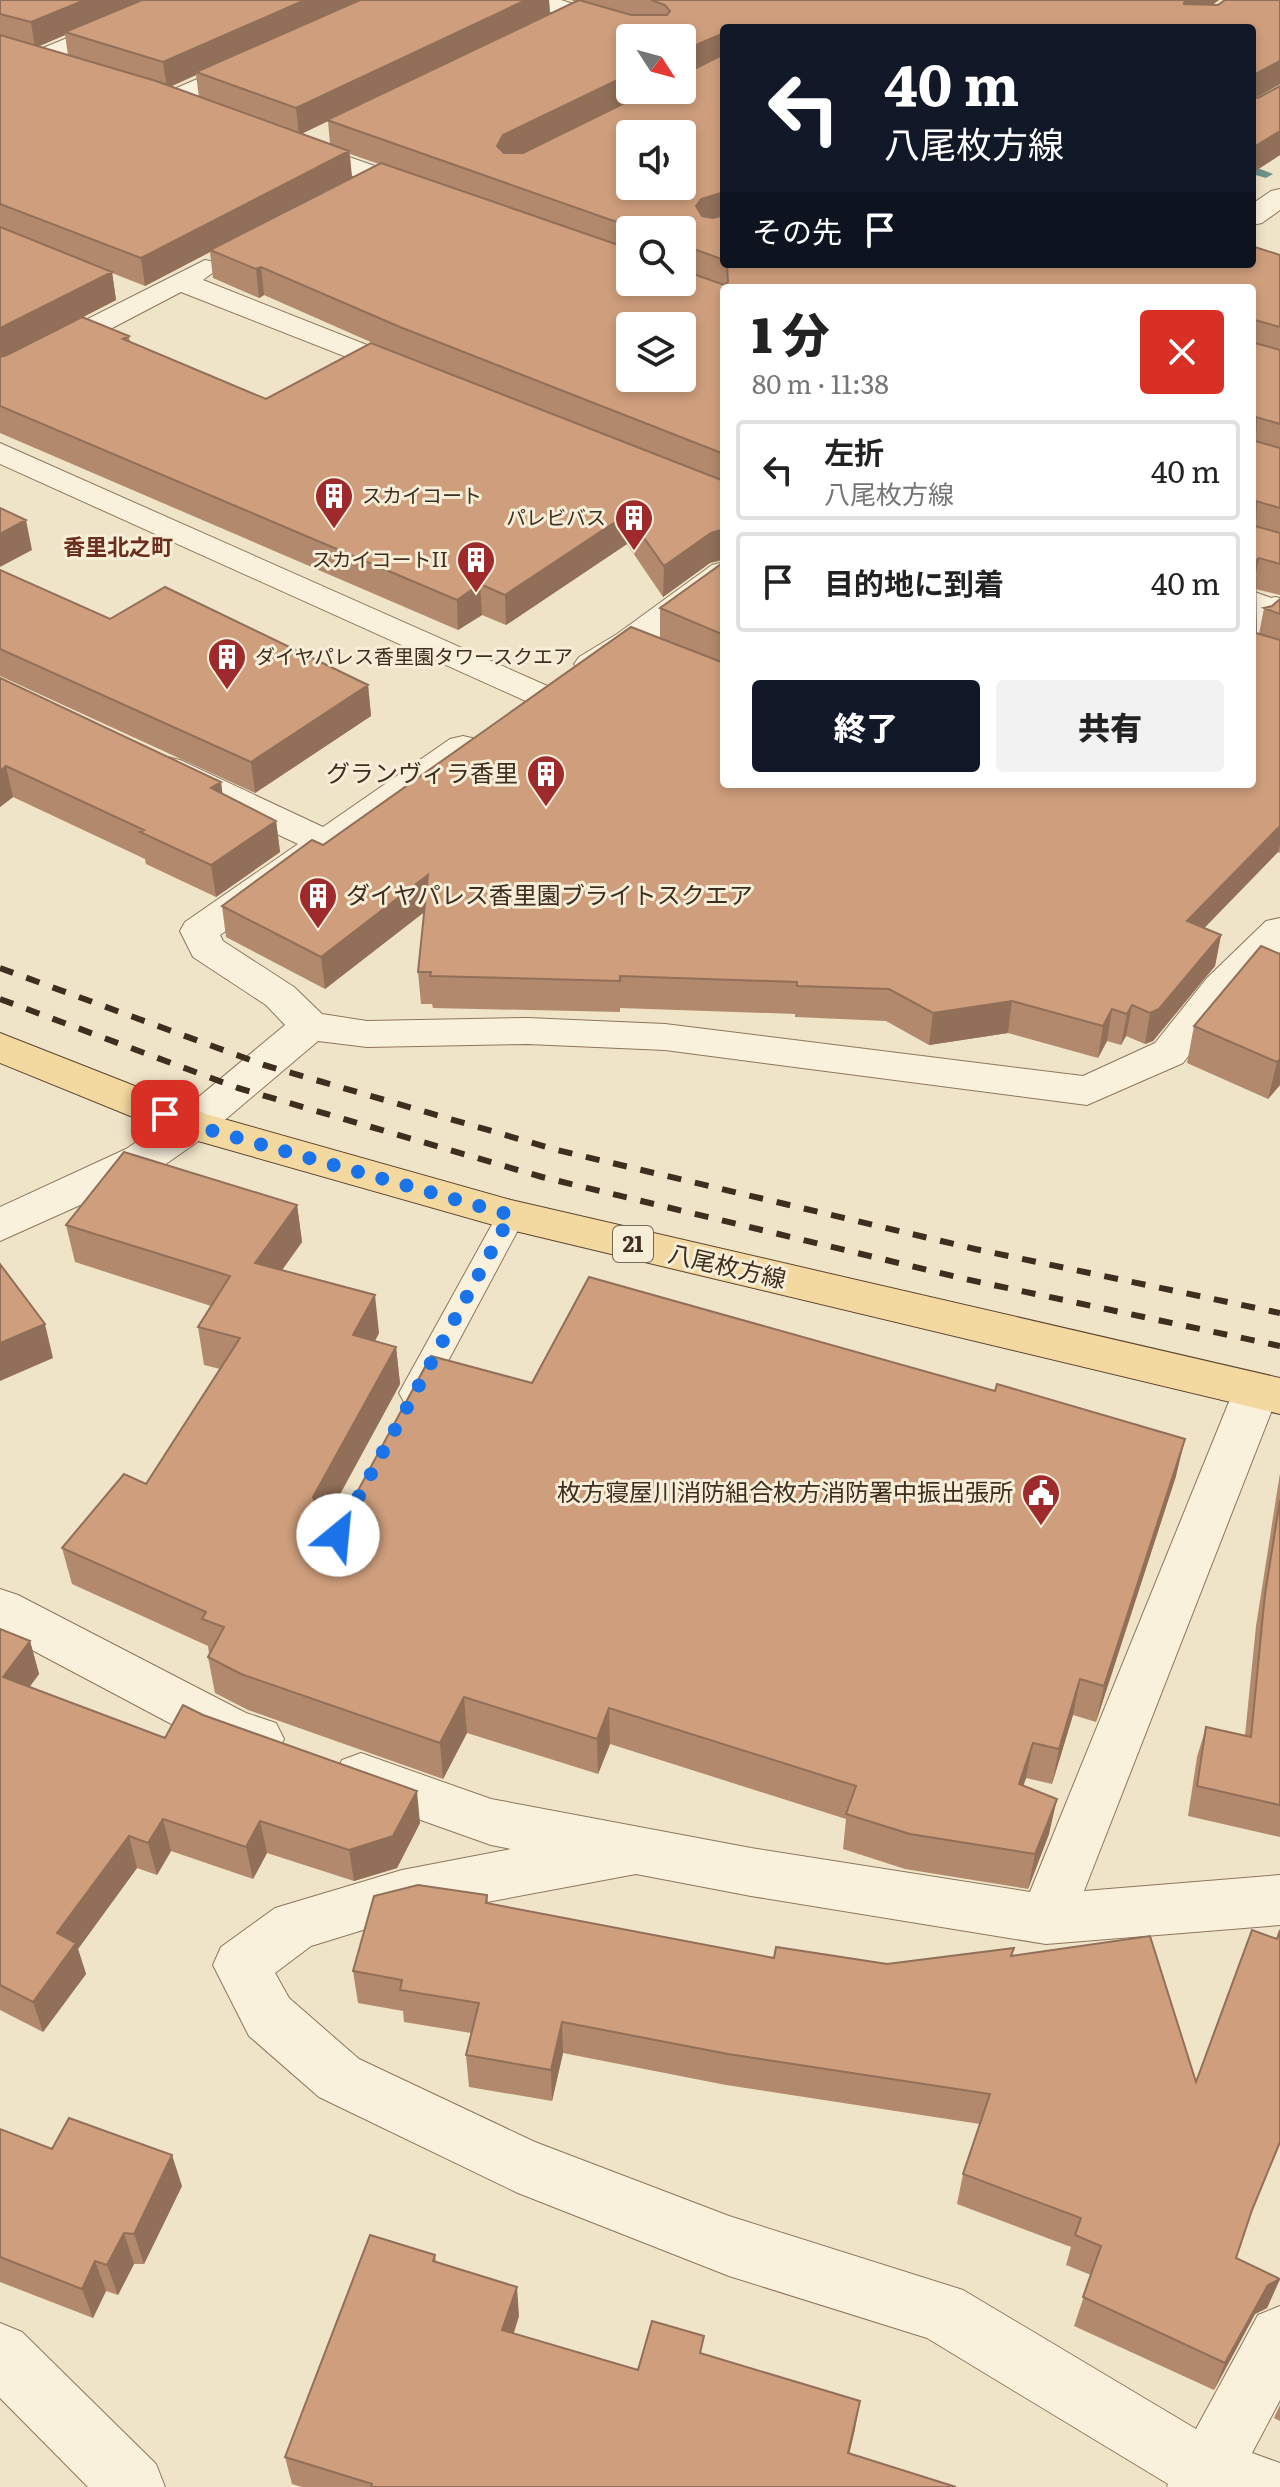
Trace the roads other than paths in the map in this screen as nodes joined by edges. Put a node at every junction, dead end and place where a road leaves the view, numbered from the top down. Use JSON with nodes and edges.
{"nodes":[{"id":1,"x":179,"y":0,"type":"edge"},
{"id":2,"x":537,"y":0,"type":"edge"},
{"id":3,"x":579,"y":13,"type":"junction"},
{"id":4,"x":616,"y":25,"type":"edge"},
{"id":5,"x":551,"y":27,"type":"edge"},
{"id":6,"x":266,"y":57,"type":"edge"},
{"id":7,"x":79,"y":73,"type":"edge"},
{"id":8,"x":139,"y":91,"type":"edge"},
{"id":9,"x":169,"y":100,"type":"junction"},
{"id":10,"x":198,"y":111,"type":"edge"},
{"id":11,"x":327,"y":135,"type":"edge"},
{"id":12,"x":270,"y":138,"type":"edge"},
{"id":13,"x":299,"y":148,"type":"junction"},
{"id":14,"x":381,"y":177,"type":"junction"},
{"id":15,"x":355,"y":191,"type":"edge"},
{"id":16,"x":1280,"y":197,"type":"edge"},
{"id":17,"x":440,"y":198,"type":"edge"},
{"id":18,"x":1256,"y":216,"type":"edge"},
{"id":19,"x":1256,"y":220,"type":"edge"},
{"id":20,"x":1280,"y":229,"type":"edge"},
{"id":21,"x":234,"y":253,"type":"edge"},
{"id":22,"x":180,"y":281,"type":"junction"},
{"id":23,"x":114,"y":287,"type":"edge"},
{"id":24,"x":143,"y":298,"type":"junction"},
{"id":25,"x":8,"y":363,"type":"edge"},
{"id":26,"x":430,"y":381,"type":"edge"},
{"id":27,"x":0,"y":452,"type":"edge"},
{"id":28,"x":720,"y":576,"type":"edge"},
{"id":29,"x":540,"y":695,"type":"junction"},
{"id":30,"x":141,"y":755,"type":"edge"},
{"id":31,"x":324,"y":842,"type":"junction"},
{"id":32,"x":1280,"y":930,"type":"edge"},
{"id":33,"x":310,"y":1026,"type":"junction"},
{"id":34,"x":0,"y":1047,"type":"edge"},
{"id":35,"x":192,"y":1125,"type":"junction"},
{"id":36,"x":511,"y":1215,"type":"junction"},
{"id":37,"x":0,"y":1225,"type":"edge"},
{"id":38,"x":1268,"y":1394,"type":"edge"},
{"id":39,"x":398,"y":1424,"type":"edge"},
{"id":40,"x":0,"y":1609,"type":"edge"},
{"id":41,"x":635,"y":1850,"type":"junction"},
{"id":42,"x":1280,"y":1900,"type":"edge"},
{"id":43,"x":1046,"y":1919,"type":"junction"},
{"id":44,"x":1280,"y":2337,"type":"edge"},
{"id":45,"x":0,"y":2354,"type":"edge"},
{"id":46,"x":1222,"y":2482,"type":"edge"},
{"id":47,"x":133,"y":2487,"type":"edge"}],
"edges":[{"from":1,"to":7,"type":"street"},
{"from":2,"to":3,"type":"street"},
{"from":3,"to":4,"type":"street"},
{"from":3,"to":5,"type":"street"},
{"from":6,"to":9,"type":"street"},
{"from":8,"to":9,"type":"street"},
{"from":9,"to":10,"type":"street"},
{"from":11,"to":13,"type":"street"},
{"from":12,"to":13,"type":"street"},
{"from":13,"to":14,"type":"street"},
{"from":14,"to":15,"type":"street"},
{"from":14,"to":17,"type":"street"},
{"from":16,"to":18,"type":"street"},
{"from":19,"to":20,"type":"street"},
{"from":21,"to":22,"type":"street"},
{"from":22,"to":24,"type":"street"},
{"from":22,"to":26,"type":"street"},
{"from":23,"to":24,"type":"street"},
{"from":24,"to":25,"type":"street"},
{"from":27,"to":29,"type":"street"},
{"from":28,"to":29,"type":"street"},
{"from":29,"to":31,"type":"street"},
{"from":30,"to":31,"type":"street"},
{"from":31,"to":33,"type":"street"},
{"from":32,"to":33,"type":"street"},
{"from":33,"to":35,"type":"street"},
{"from":34,"to":35,"type":"main road","name":"八尾枚方線","number":"21"},
{"from":35,"to":36,"type":"main road","name":"八尾枚方線","number":"21"},
{"from":35,"to":37,"type":"street"},
{"from":36,"to":38,"type":"main road","name":"八尾枚方線","number":"21"},
{"from":36,"to":39,"type":"lane"},
{"from":38,"to":43,"type":"street"},
{"from":40,"to":41,"type":"street"},
{"from":41,"to":43,"type":"street"},
{"from":41,"to":46,"type":"street"},
{"from":42,"to":43,"type":"street"},
{"from":44,"to":46,"type":"street"},
{"from":45,"to":47,"type":"street"}]}
